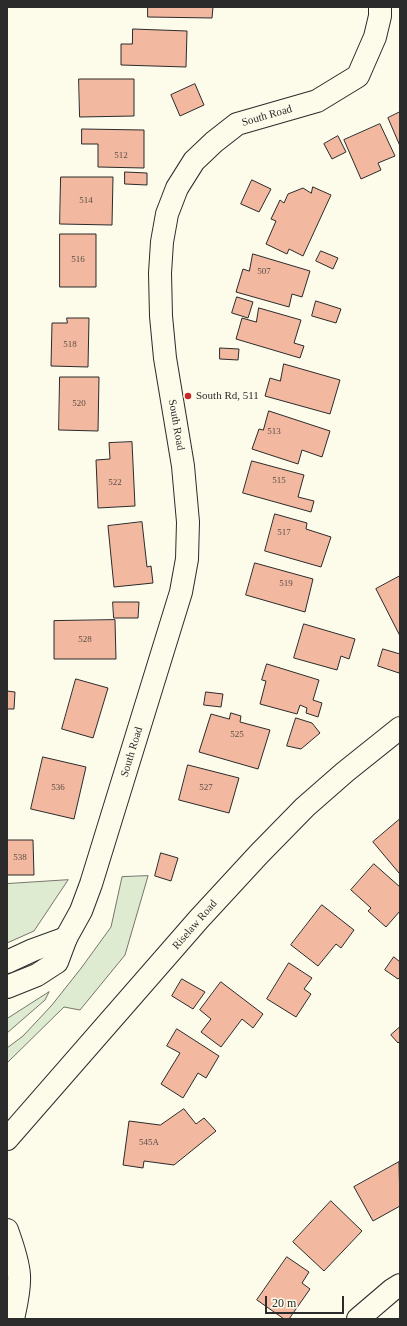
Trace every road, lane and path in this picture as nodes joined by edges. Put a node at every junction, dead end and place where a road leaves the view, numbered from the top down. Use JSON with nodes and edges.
{"nodes":[{"id":1,"x":380,"y":7,"type":"edge"},
{"id":2,"x":400,"y":728,"type":"edge"},
{"id":3,"x":66,"y":938,"type":"junction"},
{"id":4,"x":7,"y":962,"type":"edge"},
{"id":5,"x":7,"y":986,"type":"edge"},
{"id":6,"x":7,"y":1139,"type":"edge"},
{"id":7,"x":7,"y":1230,"type":"edge"},
{"id":8,"x":400,"y":1285,"type":"edge"},
{"id":9,"x":13,"y":1319,"type":"edge"},
{"id":10,"x":358,"y":1319,"type":"edge"}],
"edges":[{"from":1,"to":3,"type":"main road","name":"South Road"},
{"from":2,"to":6,"type":"main road","name":"Riselaw Road"},
{"from":3,"to":4,"type":"main road"},
{"from":3,"to":5,"type":"main road","name":"South Road"},
{"from":7,"to":9,"type":"main road"},
{"from":8,"to":10,"type":"main road"}]}
